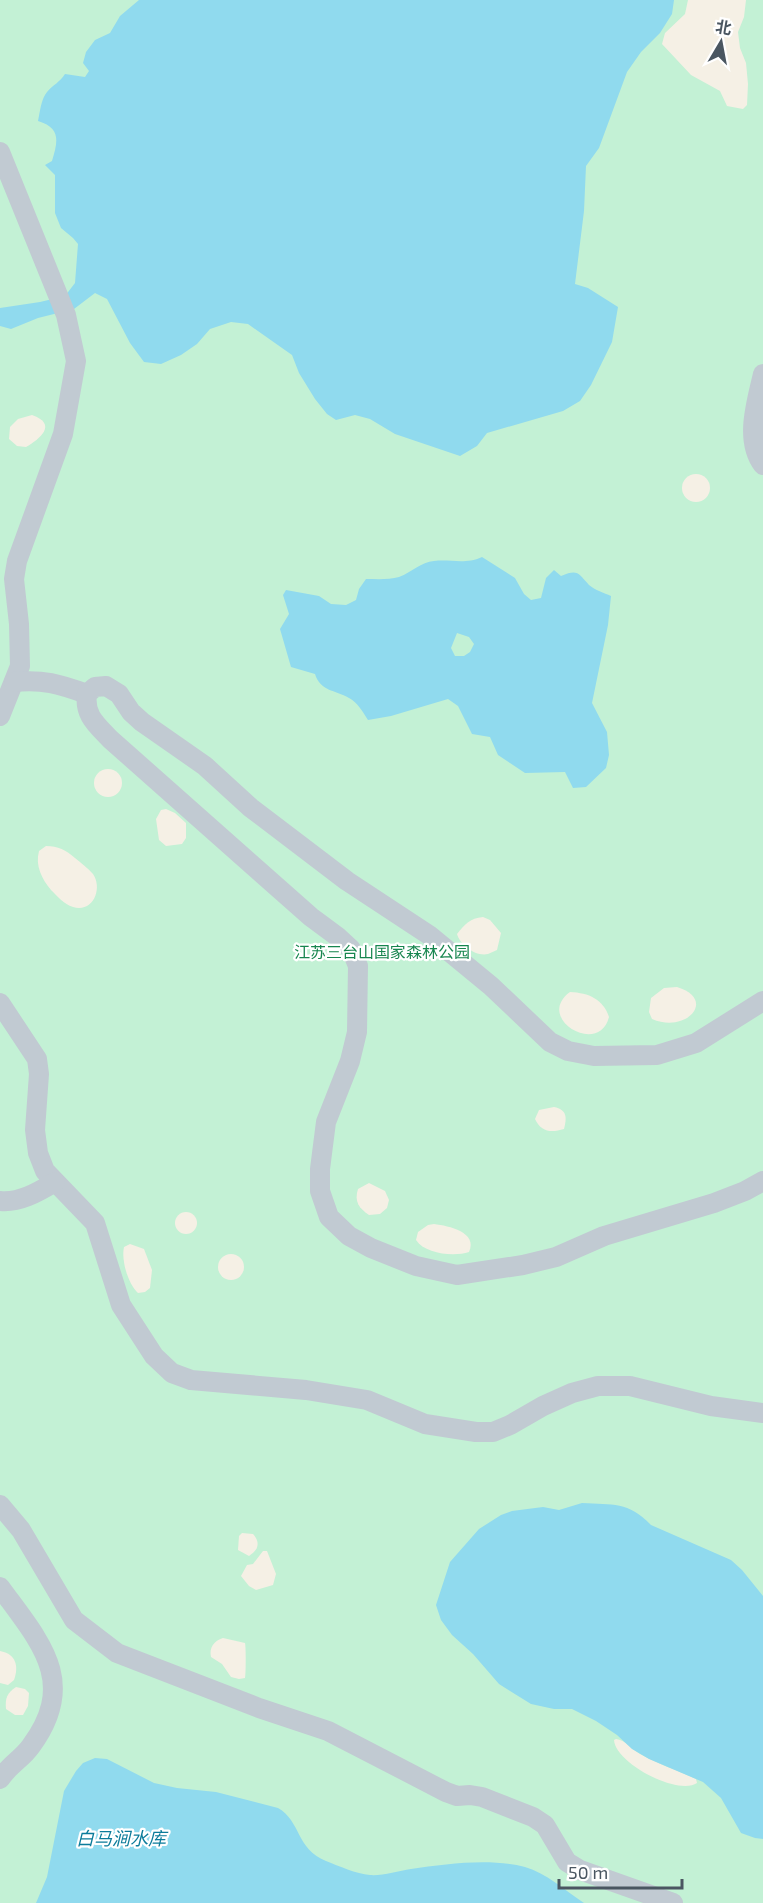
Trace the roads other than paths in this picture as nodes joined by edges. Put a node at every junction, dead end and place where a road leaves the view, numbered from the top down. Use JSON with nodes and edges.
{"nodes":[{"id":1,"x":0,"y":152,"type":"edge"},
{"id":2,"x":763,"y":374,"type":"edge"},
{"id":3,"x":763,"y":465,"type":"edge"},
{"id":4,"x":14,"y":682,"type":"junction"},
{"id":5,"x":87,"y":694,"type":"junction"},
{"id":6,"x":0,"y":716,"type":"edge"},
{"id":7,"x":763,"y":1001,"type":"edge"},
{"id":8,"x":0,"y":1003,"type":"edge"},
{"id":9,"x":55,"y":1182,"type":"junction"},
{"id":10,"x":763,"y":1182,"type":"edge"},
{"id":11,"x":0,"y":1201,"type":"edge"},
{"id":12,"x":763,"y":1413,"type":"edge"},
{"id":13,"x":0,"y":1505,"type":"edge"},
{"id":14,"x":0,"y":1587,"type":"edge"},
{"id":15,"x":0,"y":1779,"type":"edge"},
{"id":16,"x":673,"y":1903,"type":"edge"}],
"edges":[{"from":1,"to":4,"type":"lane"},
{"from":2,"to":3,"type":"lane"},
{"from":4,"to":5,"type":"lane"},
{"from":4,"to":6,"type":"lane"},
{"from":5,"to":7,"type":"lane"},
{"from":5,"to":10,"type":"lane"},
{"from":8,"to":9,"type":"lane"},
{"from":9,"to":11,"type":"lane"},
{"from":9,"to":12,"type":"lane"},
{"from":13,"to":16,"type":"lane"},
{"from":14,"to":15,"type":"lane"}]}
